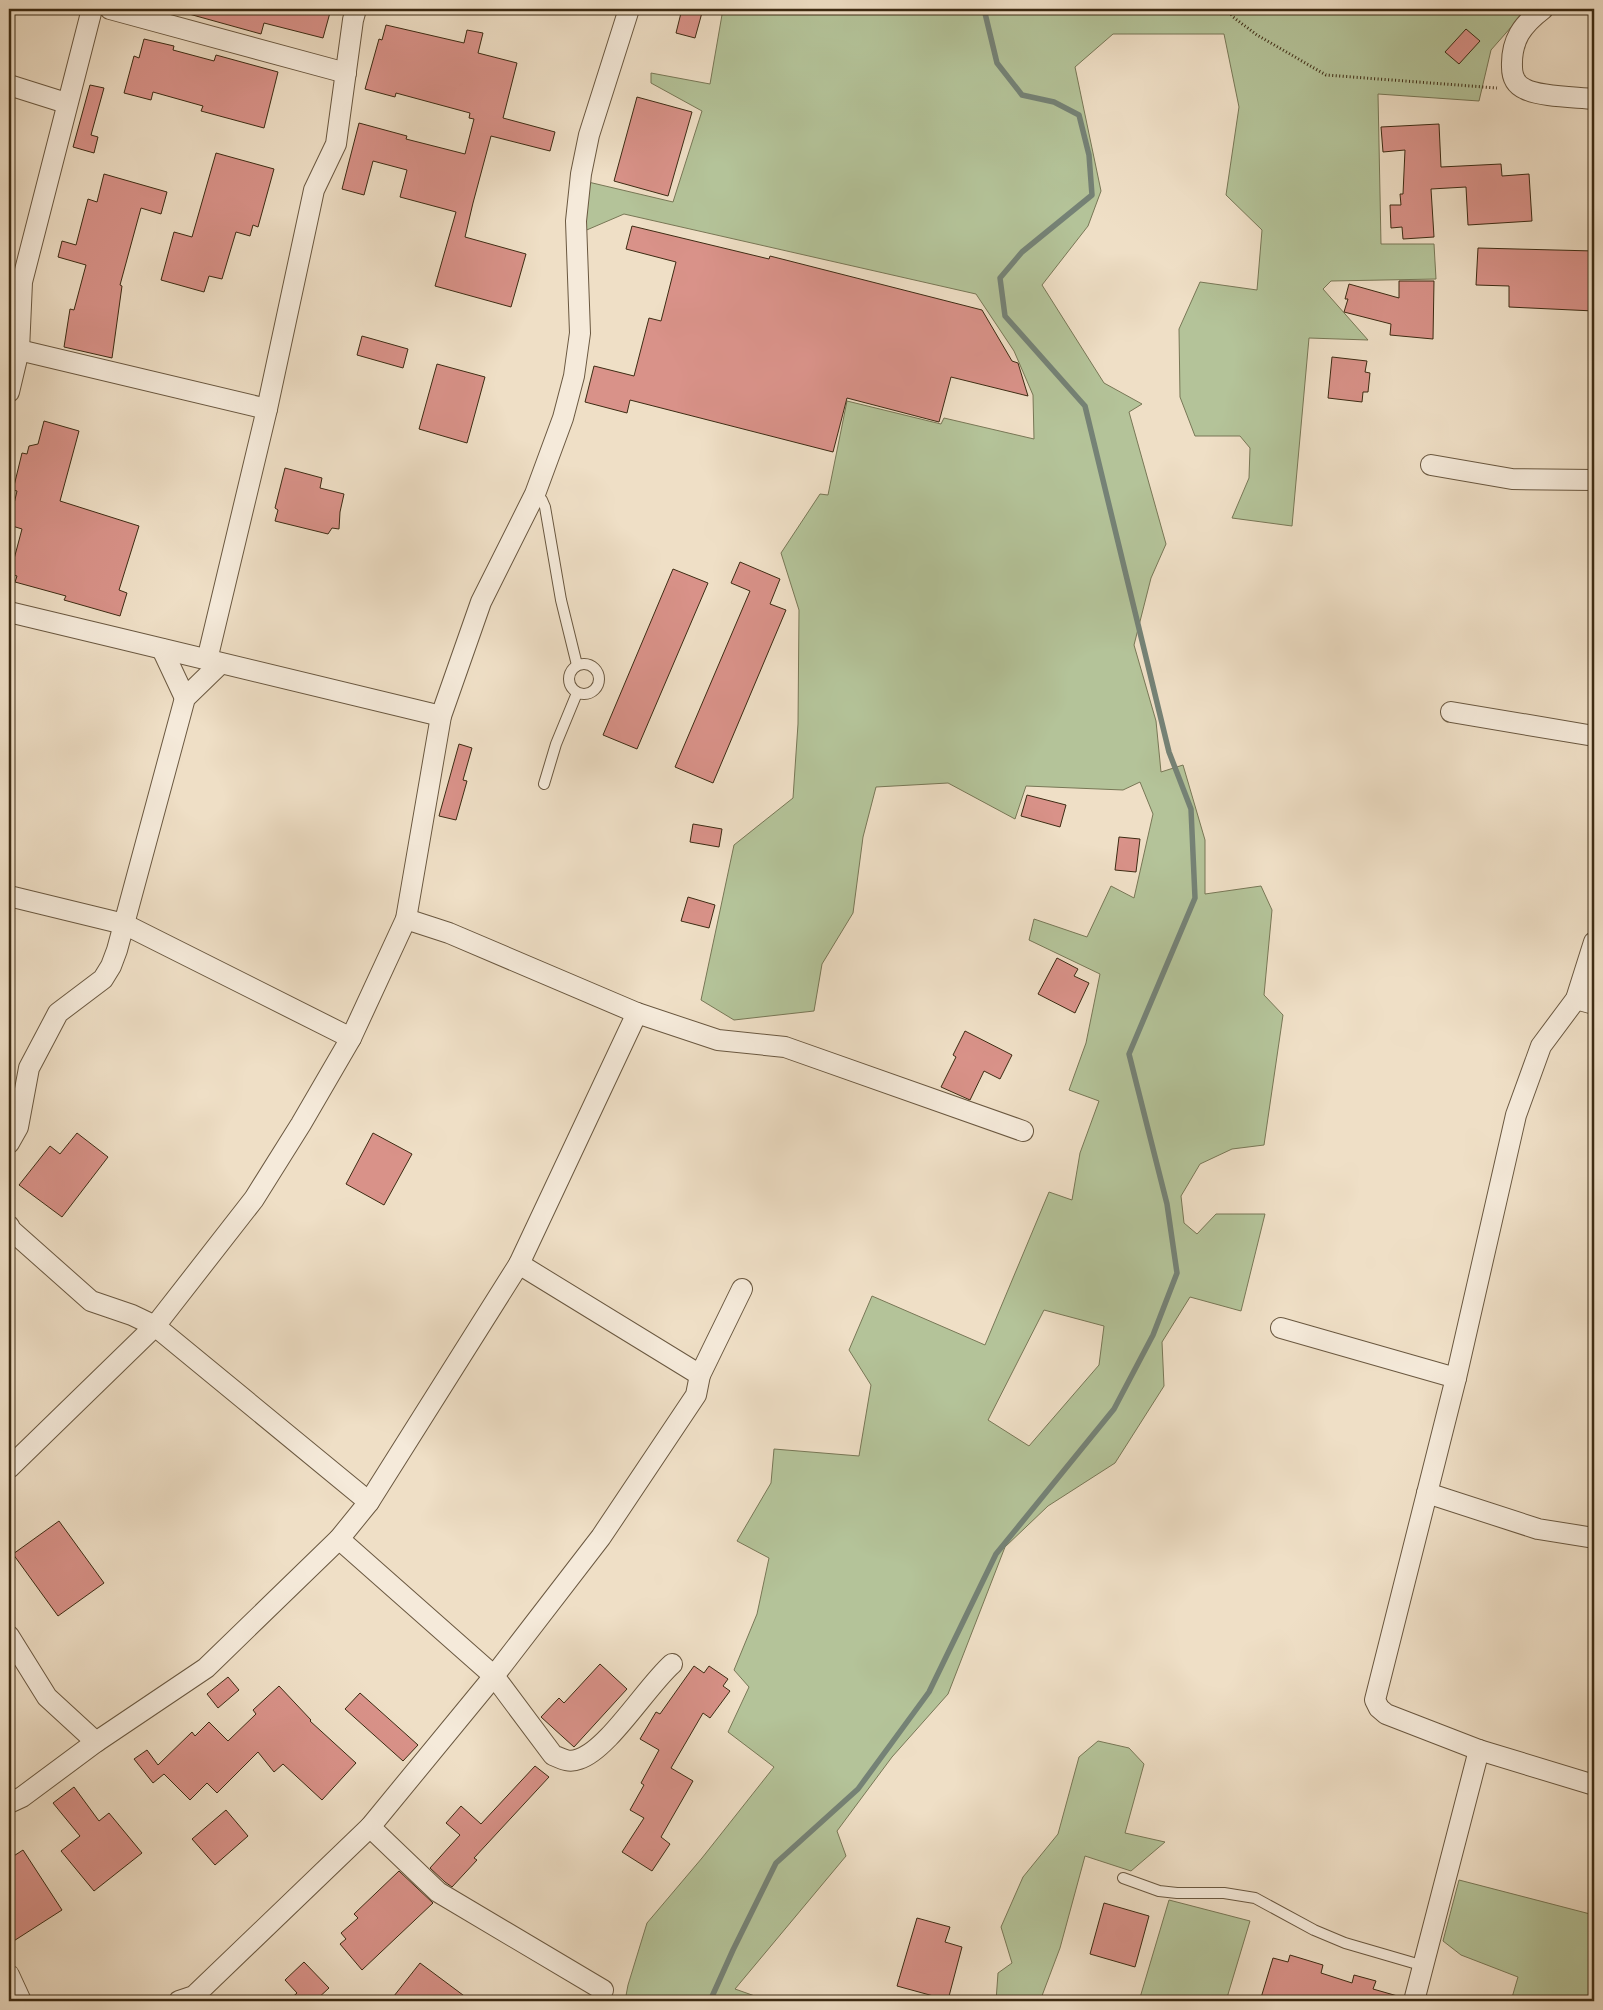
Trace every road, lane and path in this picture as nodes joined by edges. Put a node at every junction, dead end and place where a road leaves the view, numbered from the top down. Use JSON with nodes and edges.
{"nodes":[{"id":1,"x":92,"y":9,"type":"edge"},
{"id":2,"x":110,"y":9,"type":"edge"},
{"id":3,"x":356,"y":9,"type":"edge"},
{"id":4,"x":628,"y":9,"type":"edge"},
{"id":5,"x":1227,"y":9,"type":"edge"},
{"id":6,"x":1543,"y":9,"type":"edge"},
{"id":7,"x":346,"y":73,"type":"junction"},
{"id":8,"x":9,"y":85,"type":"edge"},
{"id":9,"x":1525,"y":89,"type":"junction"},
{"id":10,"x":1594,"y":99,"type":"edge"},
{"id":11,"x":66,"y":103,"type":"junction"},
{"id":12,"x":15,"y":280,"type":"edge"},
{"id":13,"x":19,"y":350,"type":"junction"},
{"id":14,"x":9,"y":392,"type":"edge"},
{"id":15,"x":267,"y":409,"type":"junction"},
{"id":16,"x":1431,"y":465,"type":"dead end"},
{"id":17,"x":1594,"y":480,"type":"edge"},
{"id":18,"x":535,"y":494,"type":"junction"},
{"id":19,"x":9,"y":612,"type":"edge"},
{"id":20,"x":162,"y":649,"type":"junction"},
{"id":21,"x":213,"y":662,"type":"junction"},
{"id":22,"x":577,"y":665,"type":"junction"},
{"id":23,"x":577,"y":693,"type":"junction"},
{"id":24,"x":185,"y":698,"type":"junction"},
{"id":25,"x":1451,"y":712,"type":"dead end"},
{"id":26,"x":441,"y":716,"type":"junction"},
{"id":27,"x":1594,"y":736,"type":"edge"},
{"id":28,"x":544,"y":784,"type":"dead end"},
{"id":29,"x":9,"y":896,"type":"edge"},
{"id":30,"x":406,"y":919,"type":"junction"},
{"id":31,"x":124,"y":924,"type":"junction"},
{"id":32,"x":1594,"y":942,"type":"edge"},
{"id":33,"x":1585,"y":1001,"type":"edge"},
{"id":34,"x":638,"y":1013,"type":"junction"},
{"id":35,"x":351,"y":1038,"type":"junction"},
{"id":36,"x":1023,"y":1131,"type":"dead end"},
{"id":37,"x":9,"y":1143,"type":"edge"},
{"id":38,"x":9,"y":1226,"type":"edge"},
{"id":39,"x":519,"y":1264,"type":"junction"},
{"id":40,"x":742,"y":1290,"type":"dead end"},
{"id":41,"x":155,"y":1326,"type":"junction"},
{"id":42,"x":1282,"y":1328,"type":"dead end"},
{"id":43,"x":700,"y":1375,"type":"junction"},
{"id":44,"x":1456,"y":1378,"type":"junction"},
{"id":45,"x":9,"y":1468,"type":"edge"},
{"id":46,"x":1427,"y":1493,"type":"junction"},
{"id":47,"x":368,"y":1502,"type":"junction"},
{"id":48,"x":1594,"y":1538,"type":"edge"},
{"id":49,"x":339,"y":1539,"type":"junction"},
{"id":50,"x":9,"y":1636,"type":"edge"},
{"id":51,"x":672,"y":1664,"type":"dead end"},
{"id":52,"x":494,"y":1676,"type":"junction"},
{"id":53,"x":96,"y":1742,"type":"junction"},
{"id":54,"x":1478,"y":1750,"type":"junction"},
{"id":55,"x":1594,"y":1785,"type":"edge"},
{"id":56,"x":9,"y":1803,"type":"edge"},
{"id":57,"x":370,"y":1827,"type":"junction"},
{"id":58,"x":1123,"y":1878,"type":"dead end"},
{"id":59,"x":1424,"y":1966,"type":"junction"},
{"id":60,"x":9,"y":1975,"type":"edge"},
{"id":61,"x":603,"y":1990,"type":"dead end"},
{"id":62,"x":21,"y":2001,"type":"edge"},
{"id":63,"x":179,"y":2001,"type":"edge"},
{"id":64,"x":1414,"y":2001,"type":"edge"}],
"edges":[{"from":1,"to":11,"type":"street"},
{"from":2,"to":7,"type":"street"},
{"from":3,"to":7,"type":"street"},
{"from":4,"to":18,"type":"street"},
{"from":5,"to":9,"type":"path"},
{"from":6,"to":9,"type":"street"},
{"from":7,"to":15,"type":"street"},
{"from":8,"to":11,"type":"street"},
{"from":9,"to":10,"type":"street"},
{"from":11,"to":12,"type":"street"},
{"from":12,"to":13,"type":"street"},
{"from":13,"to":14,"type":"street"},
{"from":13,"to":15,"type":"street"},
{"from":15,"to":21,"type":"street"},
{"from":16,"to":17,"type":"street"},
{"from":18,"to":22,"type":"lane"},
{"from":18,"to":26,"type":"street"},
{"from":19,"to":20,"type":"street"},
{"from":20,"to":21,"type":"street"},
{"from":20,"to":24,"type":"street"},
{"from":21,"to":24,"type":"street"},
{"from":21,"to":26,"type":"street"},
{"from":22,"to":23,"type":"lane"},
{"from":22,"to":23,"type":"lane"},
{"from":23,"to":28,"type":"lane"},
{"from":24,"to":31,"type":"street"},
{"from":25,"to":27,"type":"street"},
{"from":26,"to":30,"type":"street"},
{"from":29,"to":31,"type":"street"},
{"from":30,"to":34,"type":"street"},
{"from":30,"to":35,"type":"street"},
{"from":31,"to":35,"type":"street"},
{"from":31,"to":37,"type":"street"},
{"from":32,"to":33,"type":"street"},
{"from":33,"to":44,"type":"street"},
{"from":34,"to":36,"type":"street"},
{"from":34,"to":39,"type":"street"},
{"from":35,"to":41,"type":"street"},
{"from":38,"to":41,"type":"street"},
{"from":39,"to":43,"type":"street"},
{"from":39,"to":47,"type":"street"},
{"from":40,"to":43,"type":"street"},
{"from":41,"to":45,"type":"street"},
{"from":41,"to":47,"type":"street"},
{"from":42,"to":44,"type":"street"},
{"from":43,"to":52,"type":"street"},
{"from":44,"to":46,"type":"street"},
{"from":46,"to":48,"type":"street"},
{"from":46,"to":54,"type":"street"},
{"from":47,"to":49,"type":"street"},
{"from":49,"to":52,"type":"street"},
{"from":49,"to":53,"type":"street"},
{"from":50,"to":53,"type":"street"},
{"from":51,"to":52,"type":"street"},
{"from":52,"to":57,"type":"street"},
{"from":53,"to":56,"type":"street"},
{"from":54,"to":55,"type":"street"},
{"from":54,"to":59,"type":"street"},
{"from":57,"to":61,"type":"street"},
{"from":57,"to":63,"type":"street"},
{"from":58,"to":59,"type":"lane"},
{"from":59,"to":64,"type":"street"},
{"from":60,"to":62,"type":"street"}]}
